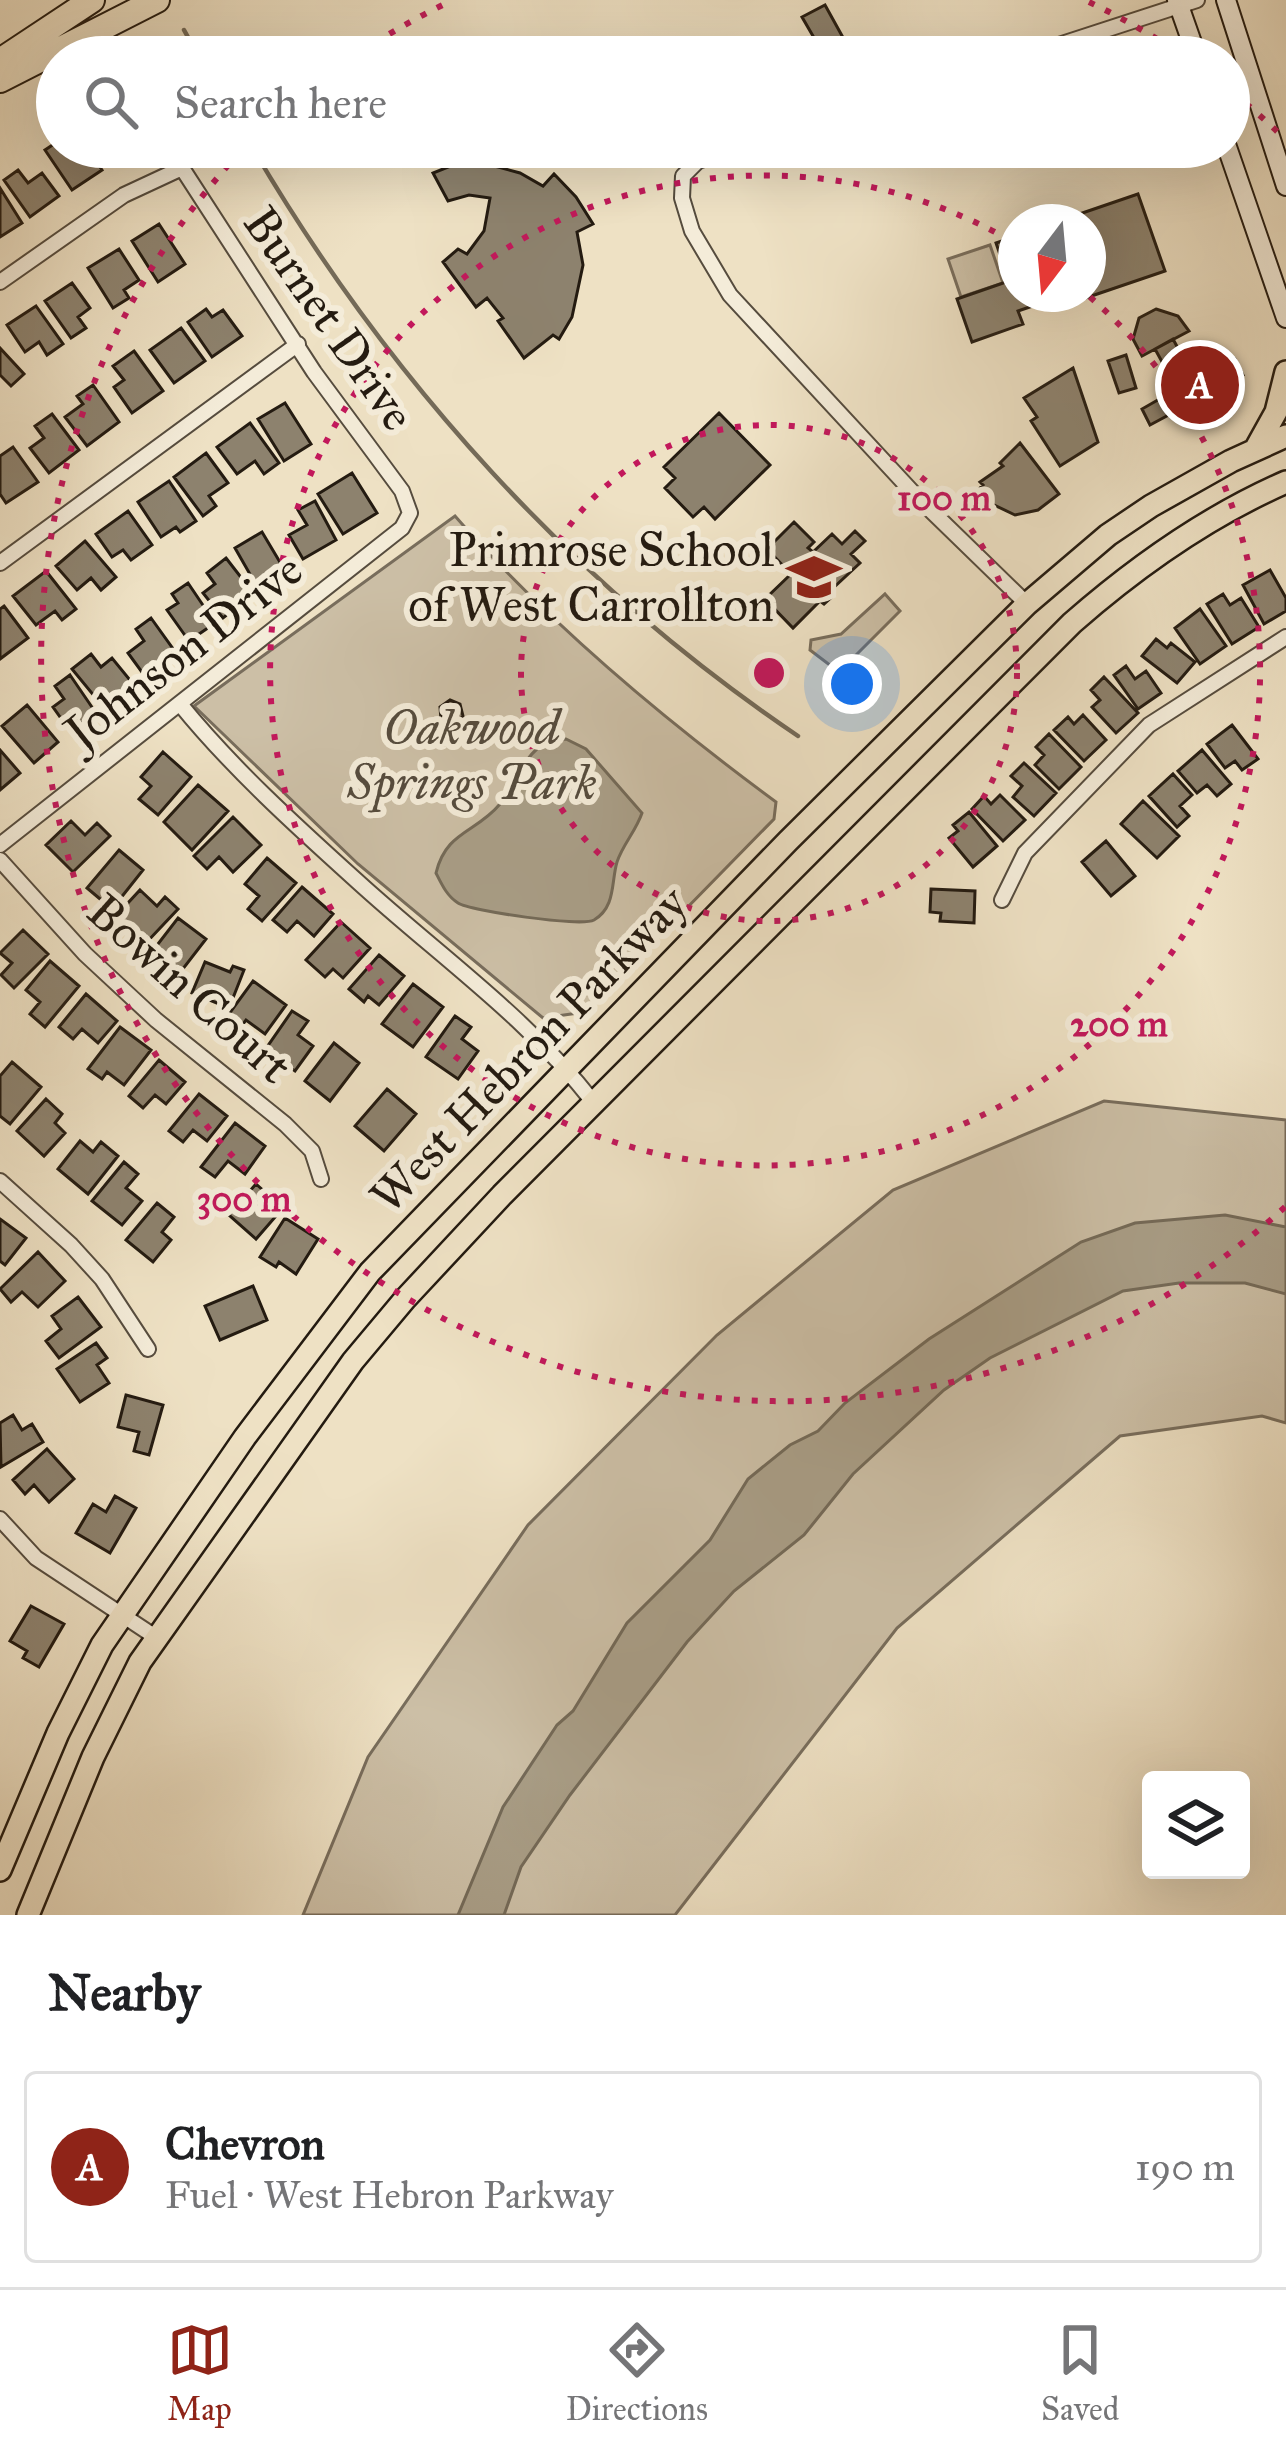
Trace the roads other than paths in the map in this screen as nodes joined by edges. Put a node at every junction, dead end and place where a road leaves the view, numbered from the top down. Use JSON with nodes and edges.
{"nodes":[{"id":1,"x":92,"y":0,"type":"edge"},
{"id":2,"x":157,"y":0,"type":"edge"},
{"id":3,"x":1226,"y":0,"type":"edge"},
{"id":4,"x":1184,"y":2,"type":"edge"},
{"id":5,"x":38,"y":36,"type":"edge"},
{"id":6,"x":86,"y":36,"type":"edge"},
{"id":7,"x":1084,"y":36,"type":"edge"},
{"id":8,"x":1191,"y":36,"type":"edge"},
{"id":9,"x":1238,"y":36,"type":"edge"},
{"id":10,"x":36,"y":37,"type":"edge"},
{"id":11,"x":0,"y":61,"type":"edge"},
{"id":12,"x":36,"y":62,"type":"edge"},
{"id":13,"x":1250,"y":74,"type":"edge"},
{"id":14,"x":0,"y":80,"type":"edge"},
{"id":15,"x":691,"y":168,"type":"edge"},
{"id":16,"x":1234,"y":168,"type":"edge"},
{"id":17,"x":1286,"y":186,"type":"edge"},
{"id":18,"x":0,"y":281,"type":"edge"},
{"id":19,"x":1286,"y":319,"type":"edge"},
{"id":20,"x":298,"y":344,"type":"junction"},
{"id":21,"x":1286,"y":372,"type":"edge"},
{"id":22,"x":1286,"y":436,"type":"edge"},
{"id":23,"x":1256,"y":448,"type":"junction"},
{"id":24,"x":1286,"y":482,"type":"edge"},
{"id":25,"x":410,"y":513,"type":"joint"},
{"id":26,"x":0,"y":563,"type":"edge"},
{"id":27,"x":1027,"y":604,"type":"junction"},
{"id":28,"x":1286,"y":637,"type":"edge"},
{"id":29,"x":180,"y":704,"type":"junction"},
{"id":30,"x":0,"y":844,"type":"edge"},
{"id":31,"x":0,"y":860,"type":"edge"},
{"id":32,"x":1002,"y":900,"type":"dead end"},
{"id":33,"x":567,"y":1068,"type":"junction"},
{"id":34,"x":594,"y":1102,"type":"junction"},
{"id":35,"x":321,"y":1179,"type":"dead end"},
{"id":36,"x":0,"y":1181,"type":"edge"},
{"id":37,"x":148,"y":1348,"type":"dead end"},
{"id":38,"x":0,"y":1519,"type":"edge"},
{"id":39,"x":121,"y":1615,"type":"junction"},
{"id":40,"x":157,"y":1638,"type":"junction"},
{"id":41,"x":0,"y":1870,"type":"edge"},
{"id":42,"x":28,"y":1915,"type":"edge"}],
"edges":[{"from":1,"to":5,"type":"highway"},
{"from":2,"to":6,"type":"highway"},
{"from":3,"to":9,"type":"street"},
{"from":4,"to":7,"type":"street"},
{"from":4,"to":8,"type":"street"},
{"from":10,"to":11,"type":"highway"},
{"from":12,"to":14,"type":"highway"},
{"from":13,"to":17,"type":"street"},
{"from":15,"to":27,"type":"street"},
{"from":16,"to":19,"type":"street"},
{"from":18,"to":20,"type":"street","name":"Burnet Drive"},
{"from":20,"to":25,"type":"street","name":"Burnet Drive"},
{"from":20,"to":26,"type":"street"},
{"from":21,"to":23,"type":"main road"},
{"from":22,"to":23,"type":"main road","name":"West Hebron Parkway"},
{"from":23,"to":27,"type":"main road","name":"West Hebron Parkway"},
{"from":24,"to":34,"type":"main road","name":"West Hebron Parkway"},
{"from":25,"to":29,"type":"street","name":"Johnson Drive"},
{"from":27,"to":33,"type":"main road","name":"West Hebron Parkway"},
{"from":28,"to":32,"type":"street"},
{"from":29,"to":30,"type":"street","name":"Johnson Drive"},
{"from":29,"to":33,"type":"street"},
{"from":31,"to":35,"type":"street","name":"Bowin Court"},
{"from":33,"to":34,"type":"street"},
{"from":33,"to":39,"type":"main road","name":"West Hebron Parkway"},
{"from":34,"to":40,"type":"main road","name":"West Hebron Parkway"},
{"from":36,"to":37,"type":"street"},
{"from":38,"to":39,"type":"street"},
{"from":39,"to":40,"type":"street"},
{"from":39,"to":41,"type":"main road","name":"West Hebron Parkway"},
{"from":40,"to":42,"type":"main road","name":"West Hebron Parkway"}]}
